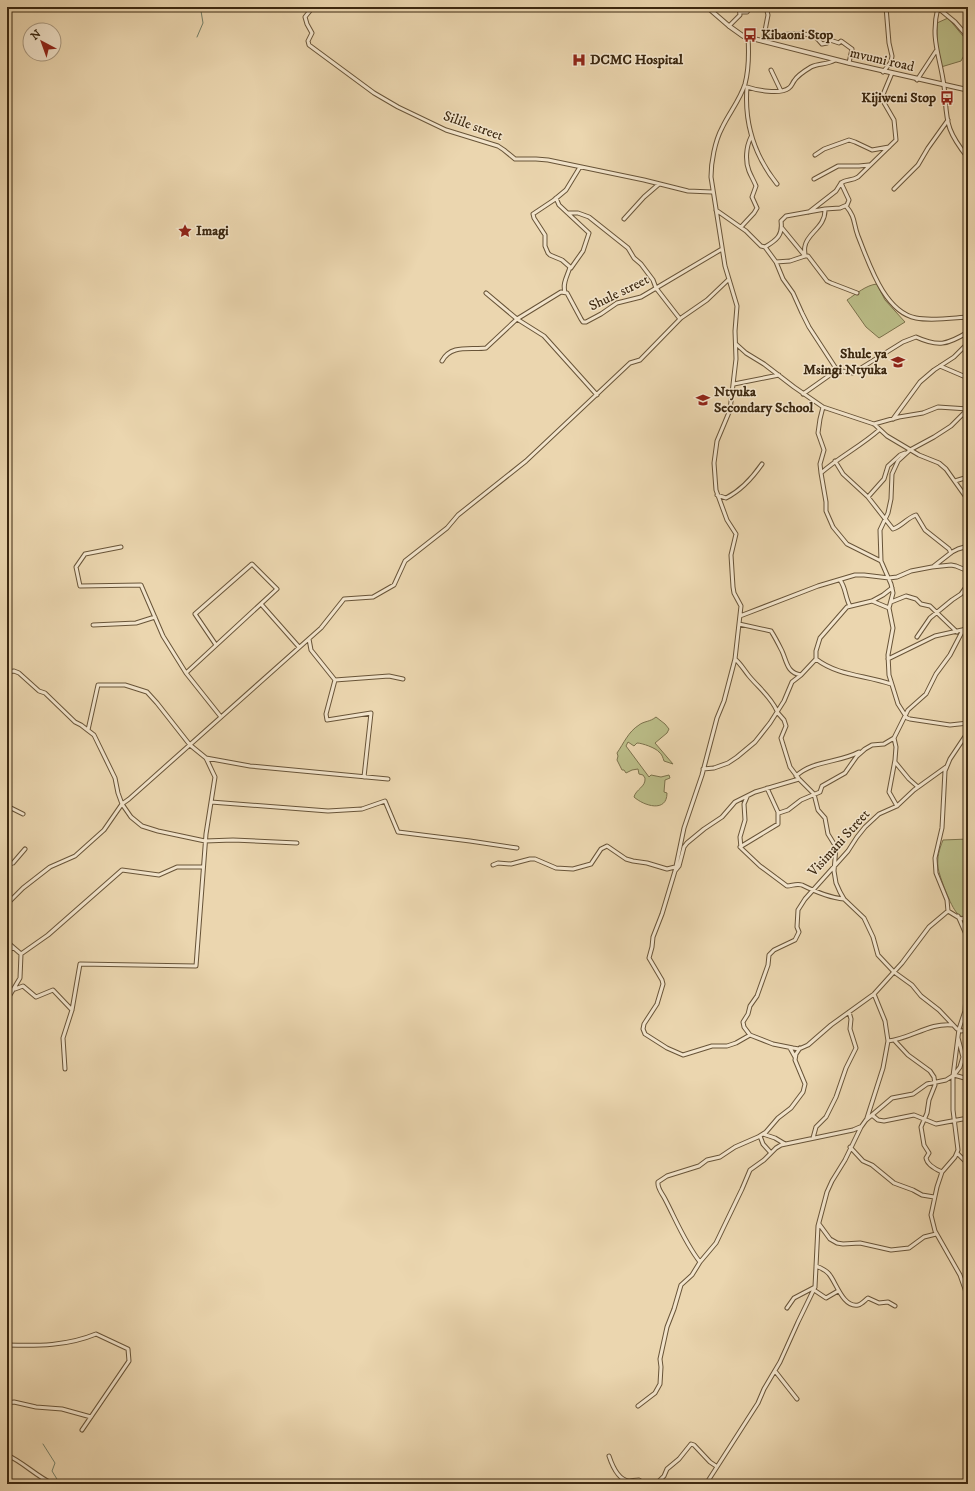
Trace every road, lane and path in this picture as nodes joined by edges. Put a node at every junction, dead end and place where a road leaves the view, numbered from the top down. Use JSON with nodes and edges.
{"nodes":[{"id":1,"x":313,"y":7,"type":"edge"},
{"id":2,"x":707,"y":7,"type":"edge"},
{"id":3,"x":739,"y":7,"type":"edge"},
{"id":4,"x":750,"y":7,"type":"edge"},
{"id":5,"x":766,"y":7,"type":"edge"},
{"id":6,"x":886,"y":7,"type":"edge"},
{"id":7,"x":938,"y":7,"type":"edge"},
{"id":8,"x":740,"y":12,"type":"junction"},
{"id":9,"x":729,"y":26,"type":"junction"},
{"id":10,"x":968,"y":36,"type":"edge"},
{"id":11,"x":748,"y":37,"type":"junction"},
{"id":12,"x":763,"y":39,"type":"junction"},
{"id":13,"x":936,"y":51,"type":"junction"},
{"id":14,"x":835,"y":60,"type":"junction"},
{"id":15,"x":849,"y":63,"type":"junction"},
{"id":16,"x":771,"y":70,"type":"dead end"},
{"id":17,"x":883,"y":72,"type":"junction"},
{"id":18,"x":892,"y":73,"type":"junction"},
{"id":19,"x":917,"y":80,"type":"junction"},
{"id":20,"x":944,"y":85,"type":"junction"},
{"id":21,"x":745,"y":86,"type":"junction"},
{"id":22,"x":968,"y":90,"type":"edge"},
{"id":23,"x":781,"y":91,"type":"junction"},
{"id":24,"x":948,"y":120,"type":"junction"},
{"id":25,"x":751,"y":137,"type":"junction"},
{"id":26,"x":889,"y":147,"type":"junction"},
{"id":27,"x":815,"y":155,"type":"dead end"},
{"id":28,"x":968,"y":158,"type":"edge"},
{"id":29,"x":869,"y":165,"type":"junction"},
{"id":30,"x":580,"y":167,"type":"junction"},
{"id":31,"x":814,"y":179,"type":"dead end"},
{"id":32,"x":842,"y":183,"type":"junction"},
{"id":33,"x":659,"y":184,"type":"junction"},
{"id":34,"x":777,"y":184,"type":"dead end"},
{"id":35,"x":894,"y":189,"type":"dead end"},
{"id":36,"x":712,"y":192,"type":"junction"},
{"id":37,"x":556,"y":198,"type":"junction"},
{"id":38,"x":846,"y":206,"type":"junction"},
{"id":39,"x":825,"y":209,"type":"junction"},
{"id":40,"x":716,"y":210,"type":"junction"},
{"id":41,"x":568,"y":213,"type":"junction"},
{"id":42,"x":808,"y":213,"type":"junction"},
{"id":43,"x":624,"y":219,"type":"dead end"},
{"id":44,"x":741,"y":227,"type":"junction"},
{"id":45,"x":782,"y":228,"type":"junction"},
{"id":46,"x":765,"y":247,"type":"junction"},
{"id":47,"x":722,"y":250,"type":"junction"},
{"id":48,"x":805,"y":256,"type":"junction"},
{"id":49,"x":776,"y":262,"type":"junction"},
{"id":50,"x":570,"y":268,"type":"junction"},
{"id":51,"x":728,"y":280,"type":"junction"},
{"id":52,"x":656,"y":288,"type":"junction"},
{"id":53,"x":486,"y":292,"type":"dead end"},
{"id":54,"x":565,"y":292,"type":"junction"},
{"id":55,"x":857,"y":293,"type":"dead end"},
{"id":56,"x":968,"y":317,"type":"edge"},
{"id":57,"x":517,"y":319,"type":"junction"},
{"id":58,"x":680,"y":319,"type":"junction"},
{"id":59,"x":968,"y":332,"type":"edge"},
{"id":60,"x":736,"y":344,"type":"junction"},
{"id":61,"x":968,"y":344,"type":"edge"},
{"id":62,"x":442,"y":361,"type":"dead end"},
{"id":63,"x":940,"y":366,"type":"junction"},
{"id":64,"x":837,"y":370,"type":"junction"},
{"id":65,"x":779,"y":375,"type":"junction"},
{"id":66,"x":968,"y":378,"type":"edge"},
{"id":67,"x":734,"y":384,"type":"junction"},
{"id":68,"x":803,"y":394,"type":"junction"},
{"id":69,"x":597,"y":395,"type":"junction"},
{"id":70,"x":823,"y":407,"type":"junction"},
{"id":71,"x":968,"y":408,"type":"edge"},
{"id":72,"x":893,"y":419,"type":"junction"},
{"id":73,"x":874,"y":424,"type":"junction"},
{"id":74,"x":880,"y":430,"type":"junction"},
{"id":75,"x":910,"y":450,"type":"junction"},
{"id":76,"x":906,"y":453,"type":"junction"},
{"id":77,"x":835,"y":461,"type":"junction"},
{"id":78,"x":762,"y":464,"type":"dead end"},
{"id":79,"x":821,"y":474,"type":"junction"},
{"id":80,"x":968,"y":477,"type":"edge"},
{"id":81,"x":955,"y":481,"type":"junction"},
{"id":82,"x":717,"y":495,"type":"junction"},
{"id":83,"x":868,"y":497,"type":"junction"},
{"id":84,"x":968,"y":500,"type":"edge"},
{"id":85,"x":885,"y":520,"type":"junction"},
{"id":86,"x":968,"y":546,"type":"edge"},
{"id":87,"x":121,"y":548,"type":"dead end"},
{"id":88,"x":951,"y":553,"type":"junction"},
{"id":89,"x":881,"y":561,"type":"junction"},
{"id":90,"x":932,"y":567,"type":"junction"},
{"id":91,"x":968,"y":571,"type":"edge"},
{"id":92,"x":889,"y":578,"type":"junction"},
{"id":93,"x":840,"y":580,"type":"junction"},
{"id":94,"x":968,"y":584,"type":"edge"},
{"id":95,"x":892,"y":588,"type":"junction"},
{"id":96,"x":872,"y":601,"type":"junction"},
{"id":97,"x":891,"y":602,"type":"junction"},
{"id":98,"x":261,"y":604,"type":"junction"},
{"id":99,"x":850,"y":606,"type":"junction"},
{"id":100,"x":889,"y":608,"type":"junction"},
{"id":101,"x":938,"y":613,"type":"junction"},
{"id":102,"x":740,"y":616,"type":"junction"},
{"id":103,"x":155,"y":617,"type":"junction"},
{"id":104,"x":739,"y":624,"type":"junction"},
{"id":105,"x":93,"y":625,"type":"dead end"},
{"id":106,"x":968,"y":626,"type":"edge"},
{"id":107,"x":963,"y":630,"type":"junction"},
{"id":108,"x":957,"y":632,"type":"junction"},
{"id":109,"x":917,"y":637,"type":"dead end"},
{"id":110,"x":309,"y":639,"type":"junction"},
{"id":111,"x":216,"y":645,"type":"junction"},
{"id":112,"x":299,"y":647,"type":"junction"},
{"id":113,"x":816,"y":659,"type":"junction"},
{"id":114,"x":888,"y":659,"type":"junction"},
{"id":115,"x":735,"y":660,"type":"junction"},
{"id":116,"x":7,"y":672,"type":"edge"},
{"id":117,"x":186,"y":673,"type":"junction"},
{"id":118,"x":801,"y":675,"type":"junction"},
{"id":119,"x":403,"y":678,"type":"dead end"},
{"id":120,"x":335,"y":680,"type":"junction"},
{"id":121,"x":891,"y":684,"type":"junction"},
{"id":122,"x":777,"y":711,"type":"junction"},
{"id":123,"x":906,"y":716,"type":"junction"},
{"id":124,"x":221,"y":717,"type":"junction"},
{"id":125,"x":968,"y":724,"type":"edge"},
{"id":126,"x":88,"y":730,"type":"junction"},
{"id":127,"x":968,"y":732,"type":"edge"},
{"id":128,"x":894,"y":738,"type":"junction"},
{"id":129,"x":190,"y":745,"type":"junction"},
{"id":130,"x":861,"y":751,"type":"junction"},
{"id":131,"x":206,"y":758,"type":"junction"},
{"id":132,"x":895,"y":762,"type":"junction"},
{"id":133,"x":947,"y":766,"type":"junction"},
{"id":134,"x":703,"y":769,"type":"junction"},
{"id":135,"x":364,"y":777,"type":"junction"},
{"id":136,"x":798,"y":778,"type":"junction"},
{"id":137,"x":388,"y":779,"type":"dead end"},
{"id":138,"x":918,"y":787,"type":"junction"},
{"id":139,"x":767,"y":788,"type":"junction"},
{"id":140,"x":814,"y":794,"type":"junction"},
{"id":141,"x":747,"y":797,"type":"junction"},
{"id":142,"x":211,"y":802,"type":"junction"},
{"id":143,"x":122,"y":804,"type":"junction"},
{"id":144,"x":7,"y":806,"type":"edge"},
{"id":145,"x":897,"y":806,"type":"junction"},
{"id":146,"x":779,"y":813,"type":"junction"},
{"id":147,"x":23,"y":814,"type":"dead end"},
{"id":148,"x":206,"y":841,"type":"junction"},
{"id":149,"x":297,"y":843,"type":"dead end"},
{"id":150,"x":740,"y":847,"type":"junction"},
{"id":151,"x":516,"y":848,"type":"dead end"},
{"id":152,"x":25,"y":849,"type":"dead end"},
{"id":153,"x":7,"y":865,"type":"edge"},
{"id":154,"x":493,"y":865,"type":"dead end"},
{"id":155,"x":835,"y":865,"type":"junction"},
{"id":156,"x":203,"y":867,"type":"junction"},
{"id":157,"x":675,"y":869,"type":"junction"},
{"id":158,"x":812,"y":890,"type":"junction"},
{"id":159,"x":844,"y":899,"type":"junction"},
{"id":160,"x":7,"y":904,"type":"edge"},
{"id":161,"x":948,"y":911,"type":"junction"},
{"id":162,"x":958,"y":916,"type":"junction"},
{"id":163,"x":968,"y":917,"type":"edge"},
{"id":164,"x":968,"y":939,"type":"edge"},
{"id":165,"x":7,"y":942,"type":"edge"},
{"id":166,"x":13,"y":947,"type":"junction"},
{"id":167,"x":7,"y":952,"type":"edge"},
{"id":168,"x":21,"y":954,"type":"junction"},
{"id":169,"x":968,"y":968,"type":"edge"},
{"id":170,"x":894,"y":972,"type":"junction"},
{"id":171,"x":15,"y":989,"type":"junction"},
{"id":172,"x":874,"y":994,"type":"junction"},
{"id":173,"x":7,"y":1000,"type":"edge"},
{"id":174,"x":72,"y":1010,"type":"junction"},
{"id":175,"x":849,"y":1012,"type":"junction"},
{"id":176,"x":952,"y":1025,"type":"junction"},
{"id":177,"x":968,"y":1030,"type":"edge"},
{"id":178,"x":959,"y":1031,"type":"junction"},
{"id":179,"x":750,"y":1035,"type":"junction"},
{"id":180,"x":958,"y":1038,"type":"junction"},
{"id":181,"x":888,"y":1041,"type":"junction"},
{"id":182,"x":894,"y":1041,"type":"junction"},
{"id":183,"x":790,"y":1048,"type":"junction"},
{"id":184,"x":800,"y":1048,"type":"junction"},
{"id":185,"x":795,"y":1057,"type":"junction"},
{"id":186,"x":65,"y":1069,"type":"dead end"},
{"id":187,"x":953,"y":1076,"type":"junction"},
{"id":188,"x":968,"y":1079,"type":"edge"},
{"id":189,"x":936,"y":1082,"type":"junction"},
{"id":190,"x":872,"y":1115,"type":"junction"},
{"id":191,"x":924,"y":1118,"type":"junction"},
{"id":192,"x":968,"y":1118,"type":"edge"},
{"id":193,"x":866,"y":1120,"type":"junction"},
{"id":194,"x":955,"y":1120,"type":"junction"},
{"id":195,"x":861,"y":1127,"type":"junction"},
{"id":196,"x":762,"y":1135,"type":"junction"},
{"id":197,"x":813,"y":1138,"type":"junction"},
{"id":198,"x":785,"y":1144,"type":"junction"},
{"id":199,"x":850,"y":1147,"type":"junction"},
{"id":200,"x":771,"y":1153,"type":"junction"},
{"id":201,"x":957,"y":1153,"type":"junction"},
{"id":202,"x":968,"y":1164,"type":"edge"},
{"id":203,"x":942,"y":1172,"type":"junction"},
{"id":204,"x":934,"y":1197,"type":"junction"},
{"id":205,"x":819,"y":1224,"type":"junction"},
{"id":206,"x":936,"y":1234,"type":"junction"},
{"id":207,"x":700,"y":1262,"type":"junction"},
{"id":208,"x":816,"y":1266,"type":"junction"},
{"id":209,"x":815,"y":1288,"type":"junction"},
{"id":210,"x":838,"y":1291,"type":"junction"},
{"id":211,"x":968,"y":1301,"type":"edge"},
{"id":212,"x":895,"y":1306,"type":"dead end"},
{"id":213,"x":787,"y":1308,"type":"dead end"},
{"id":214,"x":7,"y":1345,"type":"edge"},
{"id":215,"x":775,"y":1371,"type":"junction"},
{"id":216,"x":797,"y":1398,"type":"dead end"},
{"id":217,"x":8,"y":1403,"type":"edge"},
{"id":218,"x":638,"y":1406,"type":"dead end"},
{"id":219,"x":7,"y":1412,"type":"edge"},
{"id":220,"x":91,"y":1417,"type":"junction"},
{"id":221,"x":82,"y":1430,"type":"dead end"},
{"id":222,"x":7,"y":1455,"type":"edge"},
{"id":223,"x":609,"y":1456,"type":"dead end"},
{"id":224,"x":716,"y":1466,"type":"junction"},
{"id":225,"x":53,"y":1484,"type":"edge"},
{"id":226,"x":645,"y":1484,"type":"edge"},
{"id":227,"x":656,"y":1484,"type":"edge"},
{"id":228,"x":706,"y":1484,"type":"edge"}],
"edges":[{"from":1,"to":30,"type":"street","name":"Silile street"},
{"from":2,"to":9,"type":"street","name":"mvumi road"},
{"from":3,"to":8,"type":"street"},
{"from":4,"to":8,"type":"street"},
{"from":5,"to":12,"type":"street"},
{"from":6,"to":17,"type":"street"},
{"from":7,"to":10,"type":"street"},
{"from":7,"to":13,"type":"street"},
{"from":8,"to":9,"type":"street"},
{"from":9,"to":11,"type":"street","name":"mvumi road"},
{"from":11,"to":12,"type":"street","name":"mvumi road"},
{"from":11,"to":21,"type":"street"},
{"from":12,"to":14,"type":"street","name":"mvumi road"},
{"from":12,"to":15,"type":"street"},
{"from":13,"to":19,"type":"street"},
{"from":13,"to":20,"type":"street"},
{"from":14,"to":15,"type":"street","name":"mvumi road"},
{"from":14,"to":23,"type":"street"},
{"from":15,"to":17,"type":"street","name":"mvumi road"},
{"from":16,"to":23,"type":"street"},
{"from":17,"to":18,"type":"street","name":"mvumi road"},
{"from":18,"to":19,"type":"street","name":"mvumi road"},
{"from":18,"to":26,"type":"street"},
{"from":19,"to":20,"type":"street","name":"mvumi road"},
{"from":20,"to":22,"type":"street","name":"mvumi road"},
{"from":20,"to":24,"type":"street"},
{"from":21,"to":23,"type":"street"},
{"from":21,"to":25,"type":"street"},
{"from":21,"to":36,"type":"street"},
{"from":24,"to":28,"type":"street"},
{"from":24,"to":35,"type":"street"},
{"from":25,"to":34,"type":"street"},
{"from":25,"to":44,"type":"street"},
{"from":26,"to":27,"type":"street"},
{"from":26,"to":29,"type":"street"},
{"from":29,"to":31,"type":"street"},
{"from":29,"to":32,"type":"street"},
{"from":30,"to":33,"type":"street","name":"Silile street"},
{"from":30,"to":37,"type":"street"},
{"from":32,"to":38,"type":"street"},
{"from":32,"to":42,"type":"street"},
{"from":33,"to":36,"type":"street","name":"Silile street"},
{"from":33,"to":43,"type":"street"},
{"from":36,"to":40,"type":"street"},
{"from":37,"to":41,"type":"street"},
{"from":37,"to":50,"type":"street"},
{"from":38,"to":39,"type":"street"},
{"from":38,"to":56,"type":"street"},
{"from":39,"to":42,"type":"street"},
{"from":39,"to":48,"type":"street"},
{"from":40,"to":44,"type":"street"},
{"from":40,"to":47,"type":"street"},
{"from":41,"to":50,"type":"street"},
{"from":41,"to":52,"type":"street"},
{"from":42,"to":45,"type":"street"},
{"from":44,"to":46,"type":"street"},
{"from":45,"to":46,"type":"street"},
{"from":45,"to":48,"type":"street"},
{"from":46,"to":49,"type":"street"},
{"from":47,"to":51,"type":"street"},
{"from":47,"to":52,"type":"street","name":"Shule street"},
{"from":48,"to":49,"type":"street"},
{"from":48,"to":55,"type":"street"},
{"from":49,"to":64,"type":"street"},
{"from":50,"to":54,"type":"street"},
{"from":51,"to":58,"type":"street"},
{"from":51,"to":60,"type":"street"},
{"from":52,"to":54,"type":"street","name":"Shule street"},
{"from":52,"to":58,"type":"street"},
{"from":53,"to":57,"type":"street"},
{"from":54,"to":57,"type":"street"},
{"from":57,"to":62,"type":"street"},
{"from":57,"to":69,"type":"street"},
{"from":58,"to":69,"type":"street"},
{"from":59,"to":64,"type":"street"},
{"from":60,"to":65,"type":"street"},
{"from":60,"to":67,"type":"street"},
{"from":61,"to":63,"type":"street"},
{"from":63,"to":66,"type":"street"},
{"from":63,"to":72,"type":"street"},
{"from":64,"to":68,"type":"street"},
{"from":65,"to":67,"type":"street"},
{"from":65,"to":68,"type":"street"},
{"from":67,"to":82,"type":"street"},
{"from":68,"to":70,"type":"street"},
{"from":69,"to":110,"type":"street"},
{"from":70,"to":73,"type":"street"},
{"from":70,"to":79,"type":"street"},
{"from":71,"to":72,"type":"street"},
{"from":71,"to":75,"type":"street"},
{"from":72,"to":73,"type":"street"},
{"from":73,"to":74,"type":"street"},
{"from":74,"to":75,"type":"street"},
{"from":74,"to":77,"type":"street"},
{"from":75,"to":76,"type":"street"},
{"from":75,"to":81,"type":"street"},
{"from":76,"to":83,"type":"street"},
{"from":76,"to":85,"type":"street"},
{"from":77,"to":79,"type":"street"},
{"from":77,"to":83,"type":"street"},
{"from":78,"to":82,"type":"street"},
{"from":79,"to":89,"type":"street"},
{"from":80,"to":81,"type":"street"},
{"from":81,"to":84,"type":"street"},
{"from":82,"to":102,"type":"street"},
{"from":83,"to":85,"type":"street"},
{"from":85,"to":88,"type":"street"},
{"from":85,"to":89,"type":"street"},
{"from":86,"to":88,"type":"street"},
{"from":87,"to":103,"type":"street"},
{"from":88,"to":90,"type":"street"},
{"from":89,"to":92,"type":"street"},
{"from":90,"to":91,"type":"street"},
{"from":90,"to":92,"type":"street"},
{"from":92,"to":93,"type":"street"},
{"from":92,"to":95,"type":"street"},
{"from":93,"to":99,"type":"street"},
{"from":93,"to":102,"type":"street"},
{"from":94,"to":101,"type":"street"},
{"from":95,"to":96,"type":"street"},
{"from":95,"to":97,"type":"street"},
{"from":96,"to":99,"type":"street"},
{"from":96,"to":100,"type":"street"},
{"from":97,"to":100,"type":"street"},
{"from":97,"to":101,"type":"street"},
{"from":98,"to":111,"type":"street"},
{"from":98,"to":111,"type":"street"},
{"from":98,"to":112,"type":"street"},
{"from":99,"to":113,"type":"street"},
{"from":100,"to":114,"type":"street"},
{"from":101,"to":108,"type":"street"},
{"from":101,"to":109,"type":"street"},
{"from":102,"to":104,"type":"street"},
{"from":103,"to":105,"type":"street"},
{"from":103,"to":117,"type":"street"},
{"from":104,"to":115,"type":"street"},
{"from":104,"to":118,"type":"street"},
{"from":106,"to":107,"type":"street"},
{"from":107,"to":108,"type":"street"},
{"from":107,"to":123,"type":"street"},
{"from":108,"to":114,"type":"street"},
{"from":110,"to":112,"type":"street"},
{"from":110,"to":120,"type":"street"},
{"from":111,"to":117,"type":"street"},
{"from":112,"to":124,"type":"street"},
{"from":113,"to":118,"type":"street"},
{"from":113,"to":121,"type":"street"},
{"from":114,"to":121,"type":"street"},
{"from":115,"to":122,"type":"street"},
{"from":115,"to":134,"type":"street"},
{"from":116,"to":126,"type":"street"},
{"from":117,"to":124,"type":"street"},
{"from":118,"to":122,"type":"street"},
{"from":119,"to":120,"type":"street"},
{"from":120,"to":135,"type":"street"},
{"from":121,"to":123,"type":"street"},
{"from":122,"to":134,"type":"street"},
{"from":122,"to":136,"type":"street"},
{"from":123,"to":125,"type":"street"},
{"from":123,"to":128,"type":"street"},
{"from":124,"to":129,"type":"street"},
{"from":126,"to":129,"type":"street"},
{"from":126,"to":143,"type":"street"},
{"from":127,"to":133,"type":"street"},
{"from":128,"to":130,"type":"street"},
{"from":128,"to":132,"type":"street"},
{"from":129,"to":131,"type":"street"},
{"from":129,"to":143,"type":"street"},
{"from":130,"to":136,"type":"street"},
{"from":130,"to":140,"type":"street"},
{"from":131,"to":135,"type":"street"},
{"from":131,"to":142,"type":"street"},
{"from":132,"to":138,"type":"street"},
{"from":132,"to":145,"type":"street"},
{"from":133,"to":138,"type":"street","name":"Visimani Street"},
{"from":133,"to":161,"type":"street"},
{"from":134,"to":157,"type":"street"},
{"from":135,"to":137,"type":"street"},
{"from":136,"to":139,"type":"street"},
{"from":136,"to":140,"type":"street"},
{"from":138,"to":145,"type":"street","name":"Visimani Street"},
{"from":139,"to":141,"type":"street"},
{"from":139,"to":146,"type":"street"},
{"from":140,"to":146,"type":"street"},
{"from":140,"to":155,"type":"street"},
{"from":141,"to":150,"type":"street"},
{"from":141,"to":157,"type":"street"},
{"from":142,"to":148,"type":"street"},
{"from":142,"to":151,"type":"street"},
{"from":143,"to":148,"type":"street"},
{"from":143,"to":160,"type":"street"},
{"from":144,"to":147,"type":"street"},
{"from":145,"to":155,"type":"street","name":"Visimani Street"},
{"from":146,"to":150,"type":"street"},
{"from":148,"to":149,"type":"street"},
{"from":148,"to":156,"type":"street"},
{"from":150,"to":158,"type":"street"},
{"from":152,"to":153,"type":"street"},
{"from":154,"to":157,"type":"street"},
{"from":155,"to":158,"type":"street","name":"Visimani Street"},
{"from":155,"to":159,"type":"street"},
{"from":156,"to":168,"type":"street"},
{"from":156,"to":174,"type":"street"},
{"from":157,"to":179,"type":"street"},
{"from":158,"to":159,"type":"street"},
{"from":158,"to":179,"type":"street","name":"Visimani Street"},
{"from":159,"to":170,"type":"street"},
{"from":161,"to":162,"type":"street"},
{"from":161,"to":170,"type":"street"},
{"from":162,"to":163,"type":"street"},
{"from":162,"to":164,"type":"street"},
{"from":165,"to":166,"type":"street"},
{"from":166,"to":167,"type":"street"},
{"from":166,"to":168,"type":"street"},
{"from":168,"to":171,"type":"street"},
{"from":169,"to":178,"type":"street"},
{"from":170,"to":172,"type":"street"},
{"from":170,"to":176,"type":"street"},
{"from":171,"to":173,"type":"street"},
{"from":171,"to":174,"type":"street"},
{"from":172,"to":175,"type":"street"},
{"from":172,"to":181,"type":"street"},
{"from":174,"to":186,"type":"street"},
{"from":175,"to":184,"type":"street"},
{"from":175,"to":197,"type":"street"},
{"from":176,"to":178,"type":"street"},
{"from":176,"to":182,"type":"street"},
{"from":177,"to":178,"type":"street"},
{"from":178,"to":180,"type":"street"},
{"from":179,"to":183,"type":"street"},
{"from":180,"to":187,"type":"street"},
{"from":180,"to":187,"type":"street"},
{"from":181,"to":182,"type":"street"},
{"from":181,"to":193,"type":"street"},
{"from":182,"to":189,"type":"street"},
{"from":183,"to":184,"type":"street"},
{"from":183,"to":185,"type":"street"},
{"from":184,"to":185,"type":"street"},
{"from":185,"to":196,"type":"street"},
{"from":187,"to":188,"type":"street"},
{"from":187,"to":189,"type":"street"},
{"from":187,"to":194,"type":"street"},
{"from":189,"to":190,"type":"street"},
{"from":189,"to":191,"type":"street"},
{"from":190,"to":191,"type":"street"},
{"from":190,"to":193,"type":"street"},
{"from":191,"to":194,"type":"street"},
{"from":191,"to":203,"type":"street"},
{"from":192,"to":194,"type":"street"},
{"from":193,"to":195,"type":"street"},
{"from":194,"to":201,"type":"street"},
{"from":195,"to":197,"type":"street"},
{"from":195,"to":199,"type":"street"},
{"from":196,"to":198,"type":"street"},
{"from":196,"to":200,"type":"street"},
{"from":196,"to":207,"type":"street"},
{"from":197,"to":198,"type":"street"},
{"from":198,"to":200,"type":"street"},
{"from":199,"to":204,"type":"street"},
{"from":199,"to":205,"type":"street"},
{"from":200,"to":207,"type":"street"},
{"from":201,"to":202,"type":"street"},
{"from":201,"to":203,"type":"street"},
{"from":203,"to":204,"type":"street"},
{"from":204,"to":206,"type":"street"},
{"from":205,"to":206,"type":"street"},
{"from":205,"to":208,"type":"street"},
{"from":206,"to":211,"type":"street"},
{"from":207,"to":218,"type":"street"},
{"from":208,"to":209,"type":"street"},
{"from":208,"to":210,"type":"street"},
{"from":209,"to":210,"type":"street"},
{"from":209,"to":213,"type":"street"},
{"from":209,"to":215,"type":"street"},
{"from":210,"to":212,"type":"street"},
{"from":214,"to":220,"type":"street"},
{"from":215,"to":216,"type":"street"},
{"from":215,"to":224,"type":"street"},
{"from":217,"to":219,"type":"street"},
{"from":217,"to":220,"type":"street"},
{"from":220,"to":221,"type":"street"},
{"from":222,"to":225,"type":"street"},
{"from":223,"to":226,"type":"street"},
{"from":224,"to":227,"type":"street"},
{"from":224,"to":228,"type":"street"}]}
